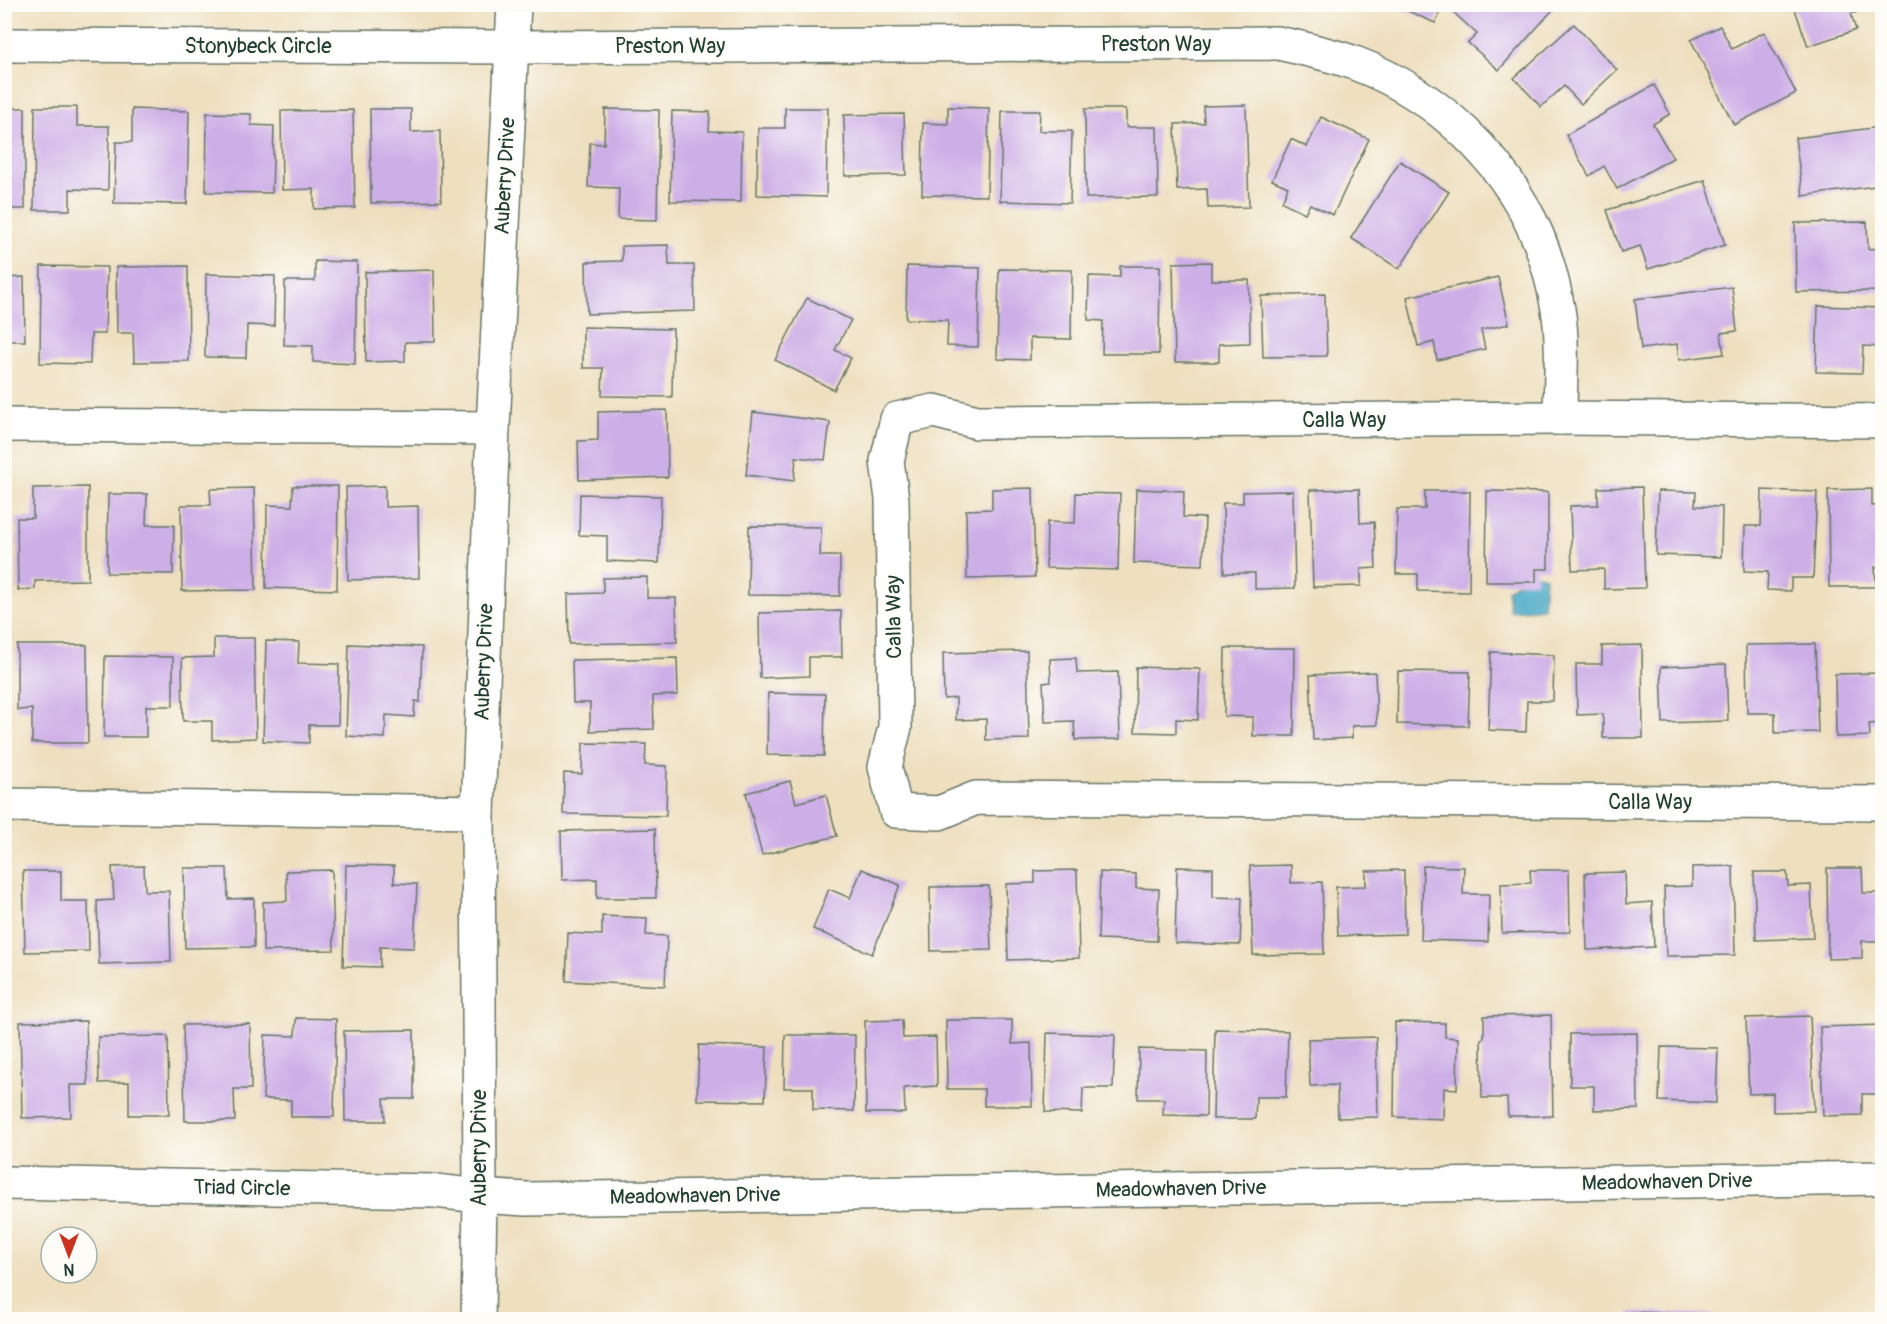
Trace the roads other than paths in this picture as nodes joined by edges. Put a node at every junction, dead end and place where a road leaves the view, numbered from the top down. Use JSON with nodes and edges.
{"nodes":[{"id":1,"x":514,"y":4,"type":"edge"},
{"id":2,"x":4,"y":45,"type":"edge"},
{"id":3,"x":512,"y":47,"type":"junction"},
{"id":4,"x":1560,"y":418,"type":"junction"},
{"id":5,"x":1882,"y":421,"type":"edge"},
{"id":6,"x":4,"y":425,"type":"edge"},
{"id":7,"x":493,"y":428,"type":"junction"},
{"id":8,"x":1882,"y":803,"type":"edge"},
{"id":9,"x":4,"y":805,"type":"edge"},
{"id":10,"x":478,"y":812,"type":"junction"},
{"id":11,"x":1882,"y":1178,"type":"edge"},
{"id":12,"x":4,"y":1183,"type":"edge"},
{"id":13,"x":480,"y":1196,"type":"junction"},
{"id":14,"x":478,"y":1320,"type":"edge"}],
"edges":[{"from":1,"to":3,"type":"street","name":"Auberry Drive"},
{"from":2,"to":3,"type":"street","name":"Stonybeck Circle"},
{"from":3,"to":4,"type":"street","name":"Preston Way"},
{"from":3,"to":7,"type":"street","name":"Auberry Drive"},
{"from":4,"to":5,"type":"street","name":"Calla Way"},
{"from":4,"to":8,"type":"street","name":"Calla Way"},
{"from":6,"to":7,"type":"street"},
{"from":7,"to":10,"type":"street","name":"Auberry Drive"},
{"from":9,"to":10,"type":"street"},
{"from":10,"to":13,"type":"street","name":"Auberry Drive"},
{"from":11,"to":13,"type":"street","name":"Meadowhaven Drive"},
{"from":12,"to":13,"type":"street","name":"Triad Circle"},
{"from":13,"to":14,"type":"street","name":"Auberry Drive"}]}
